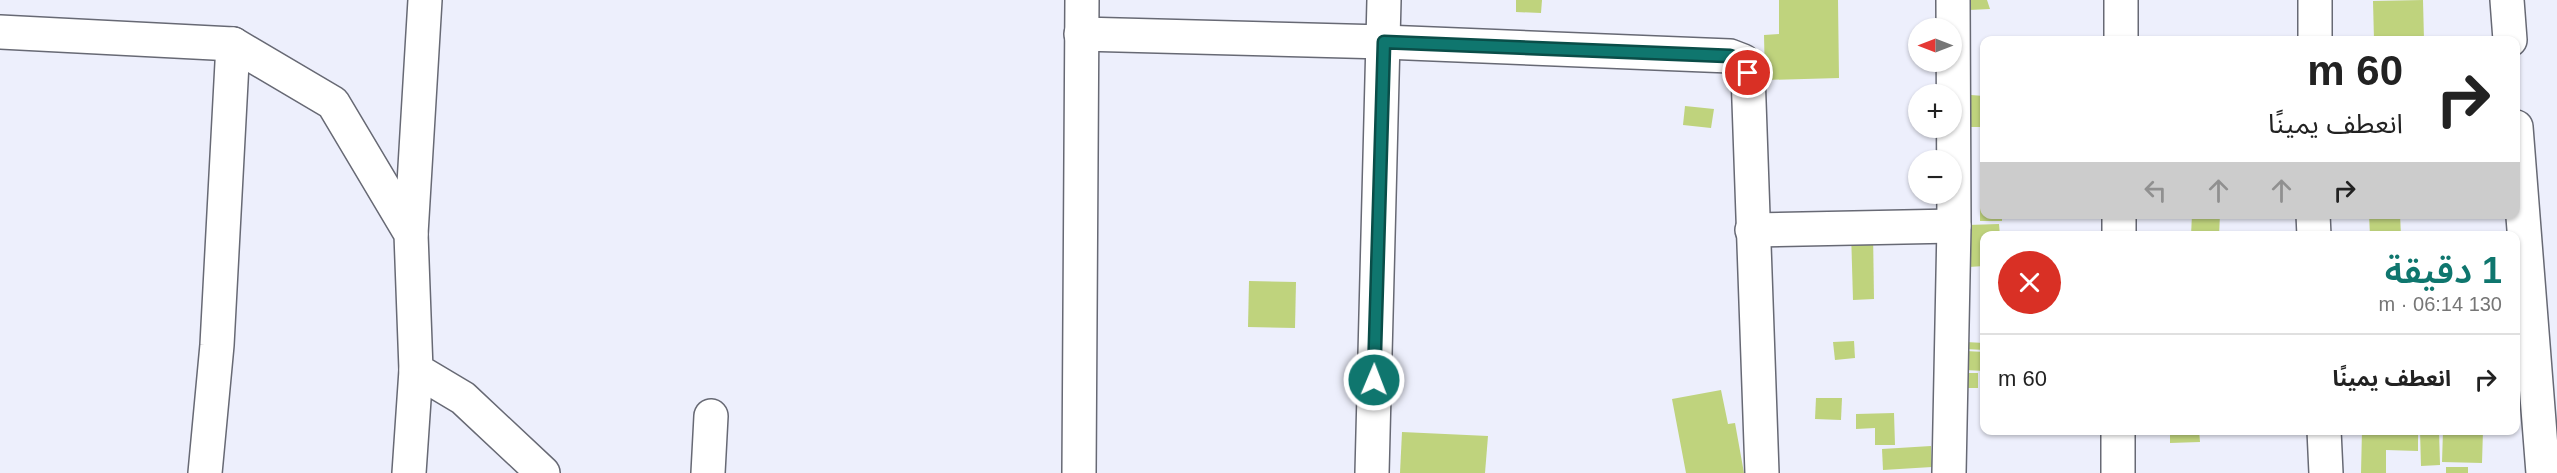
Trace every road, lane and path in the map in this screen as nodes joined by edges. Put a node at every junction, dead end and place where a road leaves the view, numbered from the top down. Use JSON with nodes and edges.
{"nodes":[{"id":1,"x":425,"y":0,"type":"edge"},
{"id":2,"x":1082,"y":0,"type":"edge"},
{"id":3,"x":1384,"y":0,"type":"edge"},
{"id":4,"x":1953,"y":0,"type":"edge"},
{"id":5,"x":2121,"y":0,"type":"edge"},
{"id":6,"x":2315,"y":0,"type":"edge"},
{"id":7,"x":2507,"y":0,"type":"edge"},
{"id":8,"x":0,"y":32,"type":"edge"},
{"id":9,"x":1081,"y":34,"type":"junction"},
{"id":10,"x":2121,"y":36,"type":"edge"},
{"id":11,"x":2315,"y":36,"type":"edge"},
{"id":12,"x":2510,"y":36,"type":"edge"},
{"id":13,"x":1384,"y":42,"type":"junction"},
{"id":14,"x":233,"y":44,"type":"junction"},
{"id":15,"x":2520,"y":178,"type":"edge"},
{"id":16,"x":1954,"y":226,"type":"junction"},
{"id":17,"x":1752,"y":230,"type":"junction"},
{"id":18,"x":411,"y":234,"type":"junction"},
{"id":19,"x":416,"y":370,"type":"junction"},
{"id":20,"x":711,"y":416,"type":"dead end"},
{"id":21,"x":2118,"y":435,"type":"edge"},
{"id":22,"x":2324,"y":435,"type":"edge"},
{"id":23,"x":205,"y":473,"type":"edge"},
{"id":24,"x":409,"y":473,"type":"edge"},
{"id":25,"x":543,"y":473,"type":"edge"},
{"id":26,"x":708,"y":473,"type":"edge"},
{"id":27,"x":1079,"y":473,"type":"edge"},
{"id":28,"x":1372,"y":473,"type":"edge"},
{"id":29,"x":1762,"y":473,"type":"edge"},
{"id":30,"x":1949,"y":473,"type":"edge"},
{"id":31,"x":2118,"y":473,"type":"edge"},
{"id":32,"x":2326,"y":473,"type":"edge"},
{"id":33,"x":2543,"y":473,"type":"edge"}],
"edges":[{"from":1,"to":18,"type":"street"},
{"from":2,"to":9,"type":"street"},
{"from":3,"to":13,"type":"street"},
{"from":4,"to":16,"type":"street"},
{"from":5,"to":10,"type":"street"},
{"from":6,"to":11,"type":"street"},
{"from":7,"to":12,"type":"street"},
{"from":8,"to":14,"type":"street"},
{"from":9,"to":13,"type":"street"},
{"from":9,"to":27,"type":"street"},
{"from":13,"to":17,"type":"street"},
{"from":13,"to":28,"type":"street"},
{"from":14,"to":18,"type":"street"},
{"from":14,"to":23,"type":"street"},
{"from":15,"to":33,"type":"street"},
{"from":16,"to":17,"type":"street"},
{"from":16,"to":30,"type":"street"},
{"from":17,"to":29,"type":"street"},
{"from":18,"to":19,"type":"street"},
{"from":19,"to":24,"type":"street"},
{"from":19,"to":25,"type":"street"},
{"from":20,"to":26,"type":"street"},
{"from":21,"to":31,"type":"street"},
{"from":22,"to":32,"type":"street"}]}
